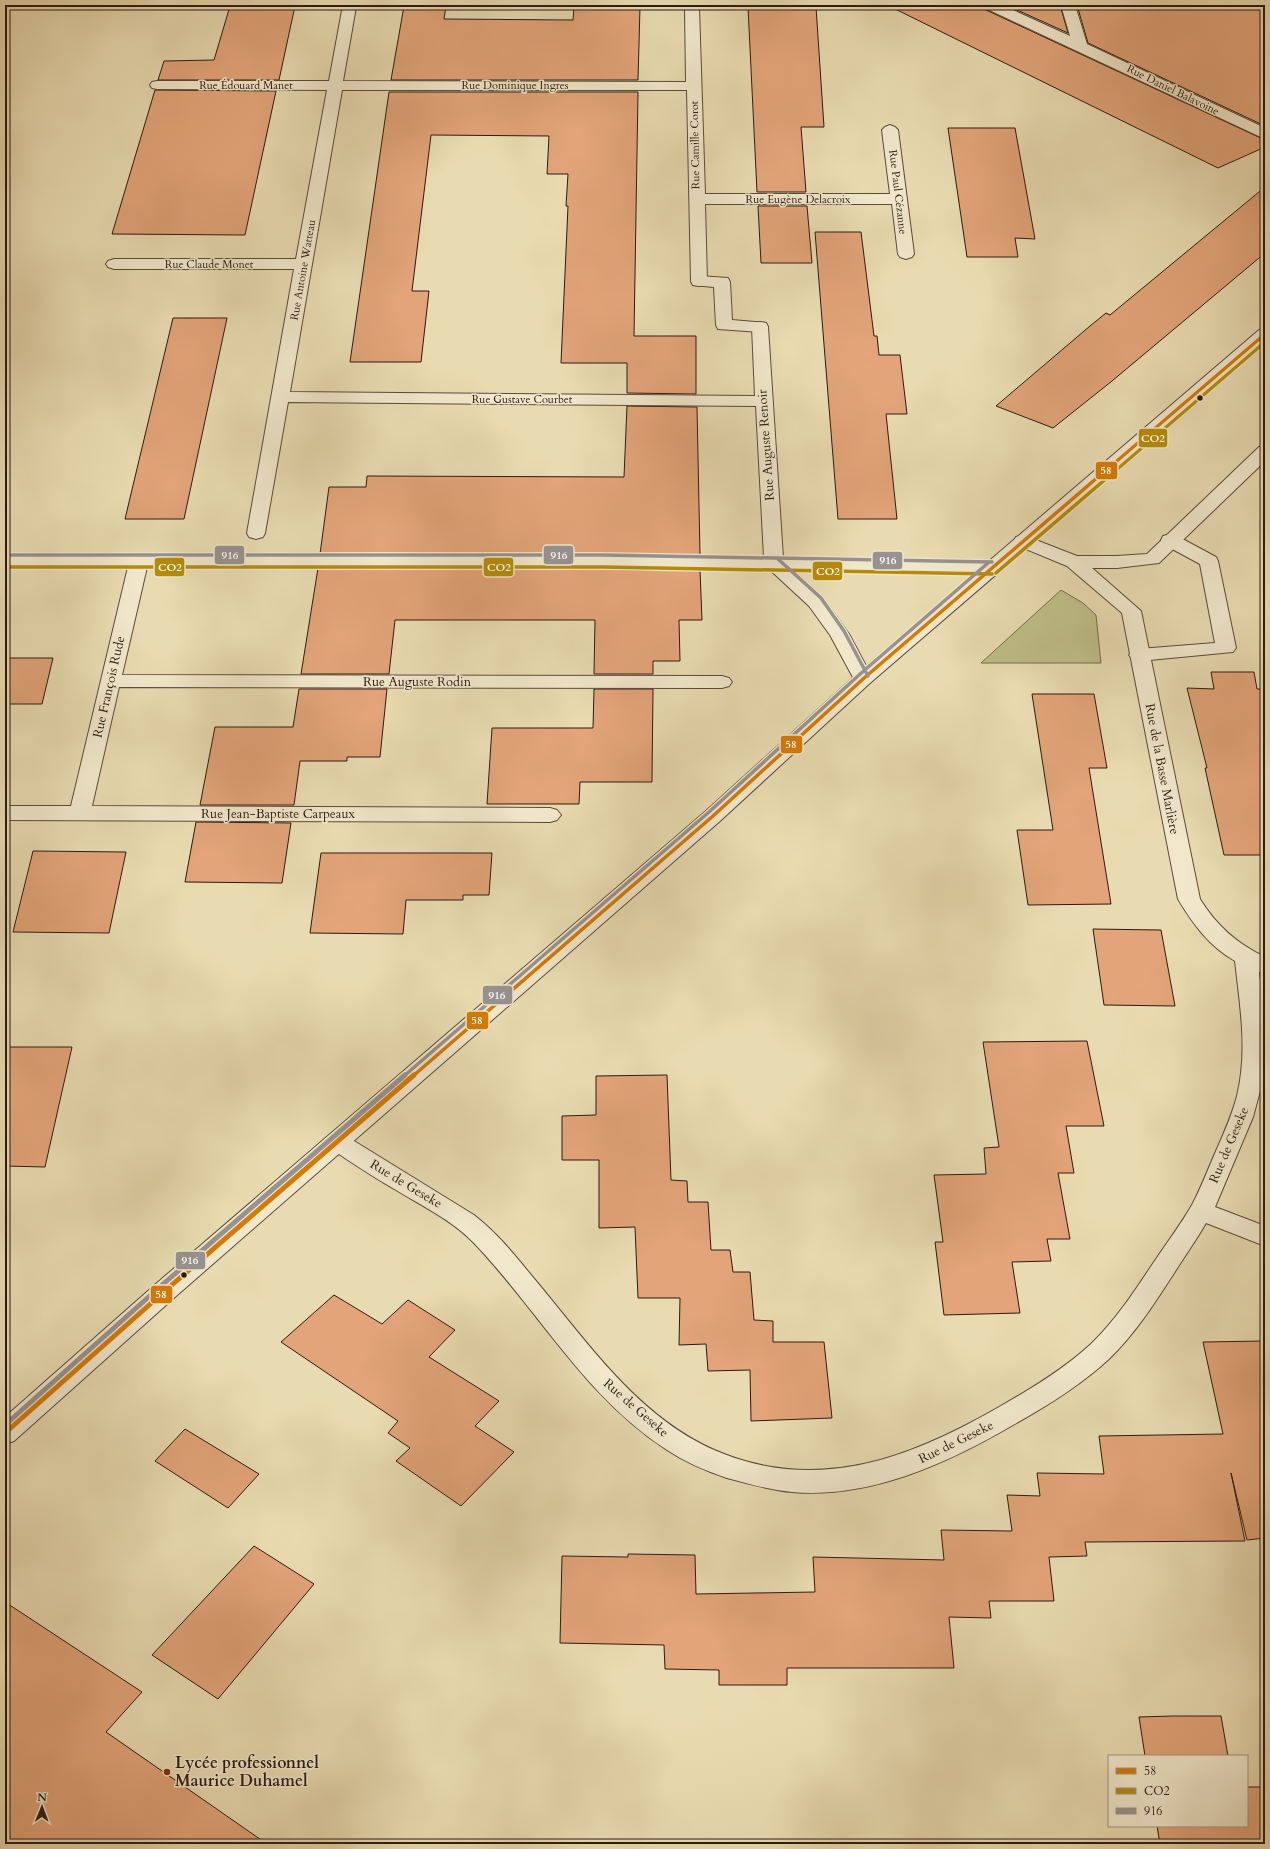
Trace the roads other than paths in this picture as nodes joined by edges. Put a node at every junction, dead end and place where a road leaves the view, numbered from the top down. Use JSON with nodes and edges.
{"nodes":[{"id":1,"x":990,"y":5,"type":"edge"},
{"id":2,"x":1068,"y":5,"type":"edge"},
{"id":3,"x":349,"y":7,"type":"dead end"},
{"id":4,"x":692,"y":8,"type":"dead end"},
{"id":5,"x":1080,"y":46,"type":"junction"},
{"id":6,"x":157,"y":85,"type":"dead end"},
{"id":7,"x":335,"y":85,"type":"junction"},
{"id":8,"x":694,"y":86,"type":"junction"},
{"id":9,"x":890,"y":130,"type":"dead end"},
{"id":10,"x":1265,"y":134,"type":"edge"},
{"id":11,"x":697,"y":199,"type":"junction"},
{"id":12,"x":899,"y":199,"type":"junction"},
{"id":13,"x":906,"y":254,"type":"dead end"},
{"id":14,"x":114,"y":264,"type":"dead end"},
{"id":15,"x":304,"y":264,"type":"junction"},
{"id":16,"x":760,"y":327,"type":"joint"},
{"id":17,"x":1265,"y":334,"type":"edge"},
{"id":18,"x":280,"y":397,"type":"junction"},
{"id":19,"x":763,"y":401,"type":"junction"},
{"id":20,"x":1265,"y":451,"type":"edge"},
{"id":21,"x":256,"y":533,"type":"dead end"},
{"id":22,"x":1170,"y":540,"type":"junction"},
{"id":23,"x":1023,"y":541,"type":"junction"},
{"id":24,"x":5,"y":560,"type":"edge"},
{"id":25,"x":139,"y":561,"type":"junction"},
{"id":26,"x":774,"y":562,"type":"junction"},
{"id":27,"x":1074,"y":562,"type":"junction"},
{"id":28,"x":992,"y":568,"type":"junction"},
{"id":29,"x":1139,"y":654,"type":"junction"},
{"id":30,"x":863,"y":679,"type":"junction"},
{"id":31,"x":111,"y":681,"type":"junction"},
{"id":32,"x":722,"y":682,"type":"dead end"},
{"id":33,"x":5,"y":813,"type":"edge"},
{"id":34,"x":80,"y":813,"type":"junction"},
{"id":35,"x":550,"y":815,"type":"dead end"},
{"id":36,"x":1255,"y":962,"type":"edge"},
{"id":37,"x":338,"y":1142,"type":"junction"},
{"id":38,"x":1200,"y":1211,"type":"junction"},
{"id":39,"x":1265,"y":1236,"type":"edge"},
{"id":40,"x":5,"y":1433,"type":"edge"}],
"edges":[{"from":1,"to":5,"type":"street","name":"Rue Daniel Balavoine"},
{"from":2,"to":5,"type":"street"},
{"from":3,"to":7,"type":"street","name":"Rue Antoine Watteau"},
{"from":4,"to":8,"type":"street","name":"Rue Camille Corot"},
{"from":5,"to":10,"type":"street","name":"Rue Daniel Balavoine"},
{"from":6,"to":7,"type":"street","name":"Rue Édouard Manet"},
{"from":7,"to":8,"type":"street","name":"Rue Dominique Ingres"},
{"from":7,"to":15,"type":"street","name":"Rue Antoine Watteau"},
{"from":8,"to":11,"type":"street","name":"Rue Camille Corot"},
{"from":9,"to":12,"type":"street","name":"Rue Paul Cézanne"},
{"from":11,"to":12,"type":"street","name":"Rue Eugène Delacroix"},
{"from":11,"to":16,"type":"street","name":"Rue Camille Corot"},
{"from":12,"to":13,"type":"street","name":"Rue Paul Cézanne"},
{"from":14,"to":15,"type":"street","name":"Rue Claude Monet"},
{"from":15,"to":18,"type":"street","name":"Rue Antoine Watteau"},
{"from":16,"to":19,"type":"street","name":"Rue Auguste Renoir"},
{"from":17,"to":23,"type":"street"},
{"from":18,"to":19,"type":"street","name":"Rue Gustave Courbet"},
{"from":18,"to":21,"type":"street","name":"Rue Antoine Watteau"},
{"from":19,"to":26,"type":"street","name":"Rue Auguste Renoir"},
{"from":20,"to":22,"type":"street","name":"Rue de la Basse Marlière"},
{"from":22,"to":27,"type":"street","name":"Rue de la Basse Marlière"},
{"from":22,"to":29,"type":"street"},
{"from":23,"to":27,"type":"street","name":"Rue de la Basse Marlière"},
{"from":23,"to":28,"type":"street"},
{"from":24,"to":25,"type":"street"},
{"from":25,"to":26,"type":"street"},
{"from":25,"to":31,"type":"street","name":"Rue François Rude"},
{"from":26,"to":28,"type":"street"},
{"from":26,"to":30,"type":"street"},
{"from":27,"to":29,"type":"street","name":"Rue de la Basse Marlière"},
{"from":28,"to":30,"type":"street"},
{"from":29,"to":36,"type":"street","name":"Rue de la Basse Marlière"},
{"from":30,"to":37,"type":"street"},
{"from":31,"to":32,"type":"street","name":"Rue Auguste Rodin"},
{"from":31,"to":34,"type":"street","name":"Rue François Rude"},
{"from":33,"to":34,"type":"street","name":"Rue Jean-Baptiste Carpeaux"},
{"from":34,"to":35,"type":"street","name":"Rue Jean-Baptiste Carpeaux"},
{"from":36,"to":38,"type":"street","name":"Rue de Geseke"},
{"from":37,"to":38,"type":"street","name":"Rue de Geseke"},
{"from":37,"to":40,"type":"street"},
{"from":38,"to":39,"type":"street"}]}
